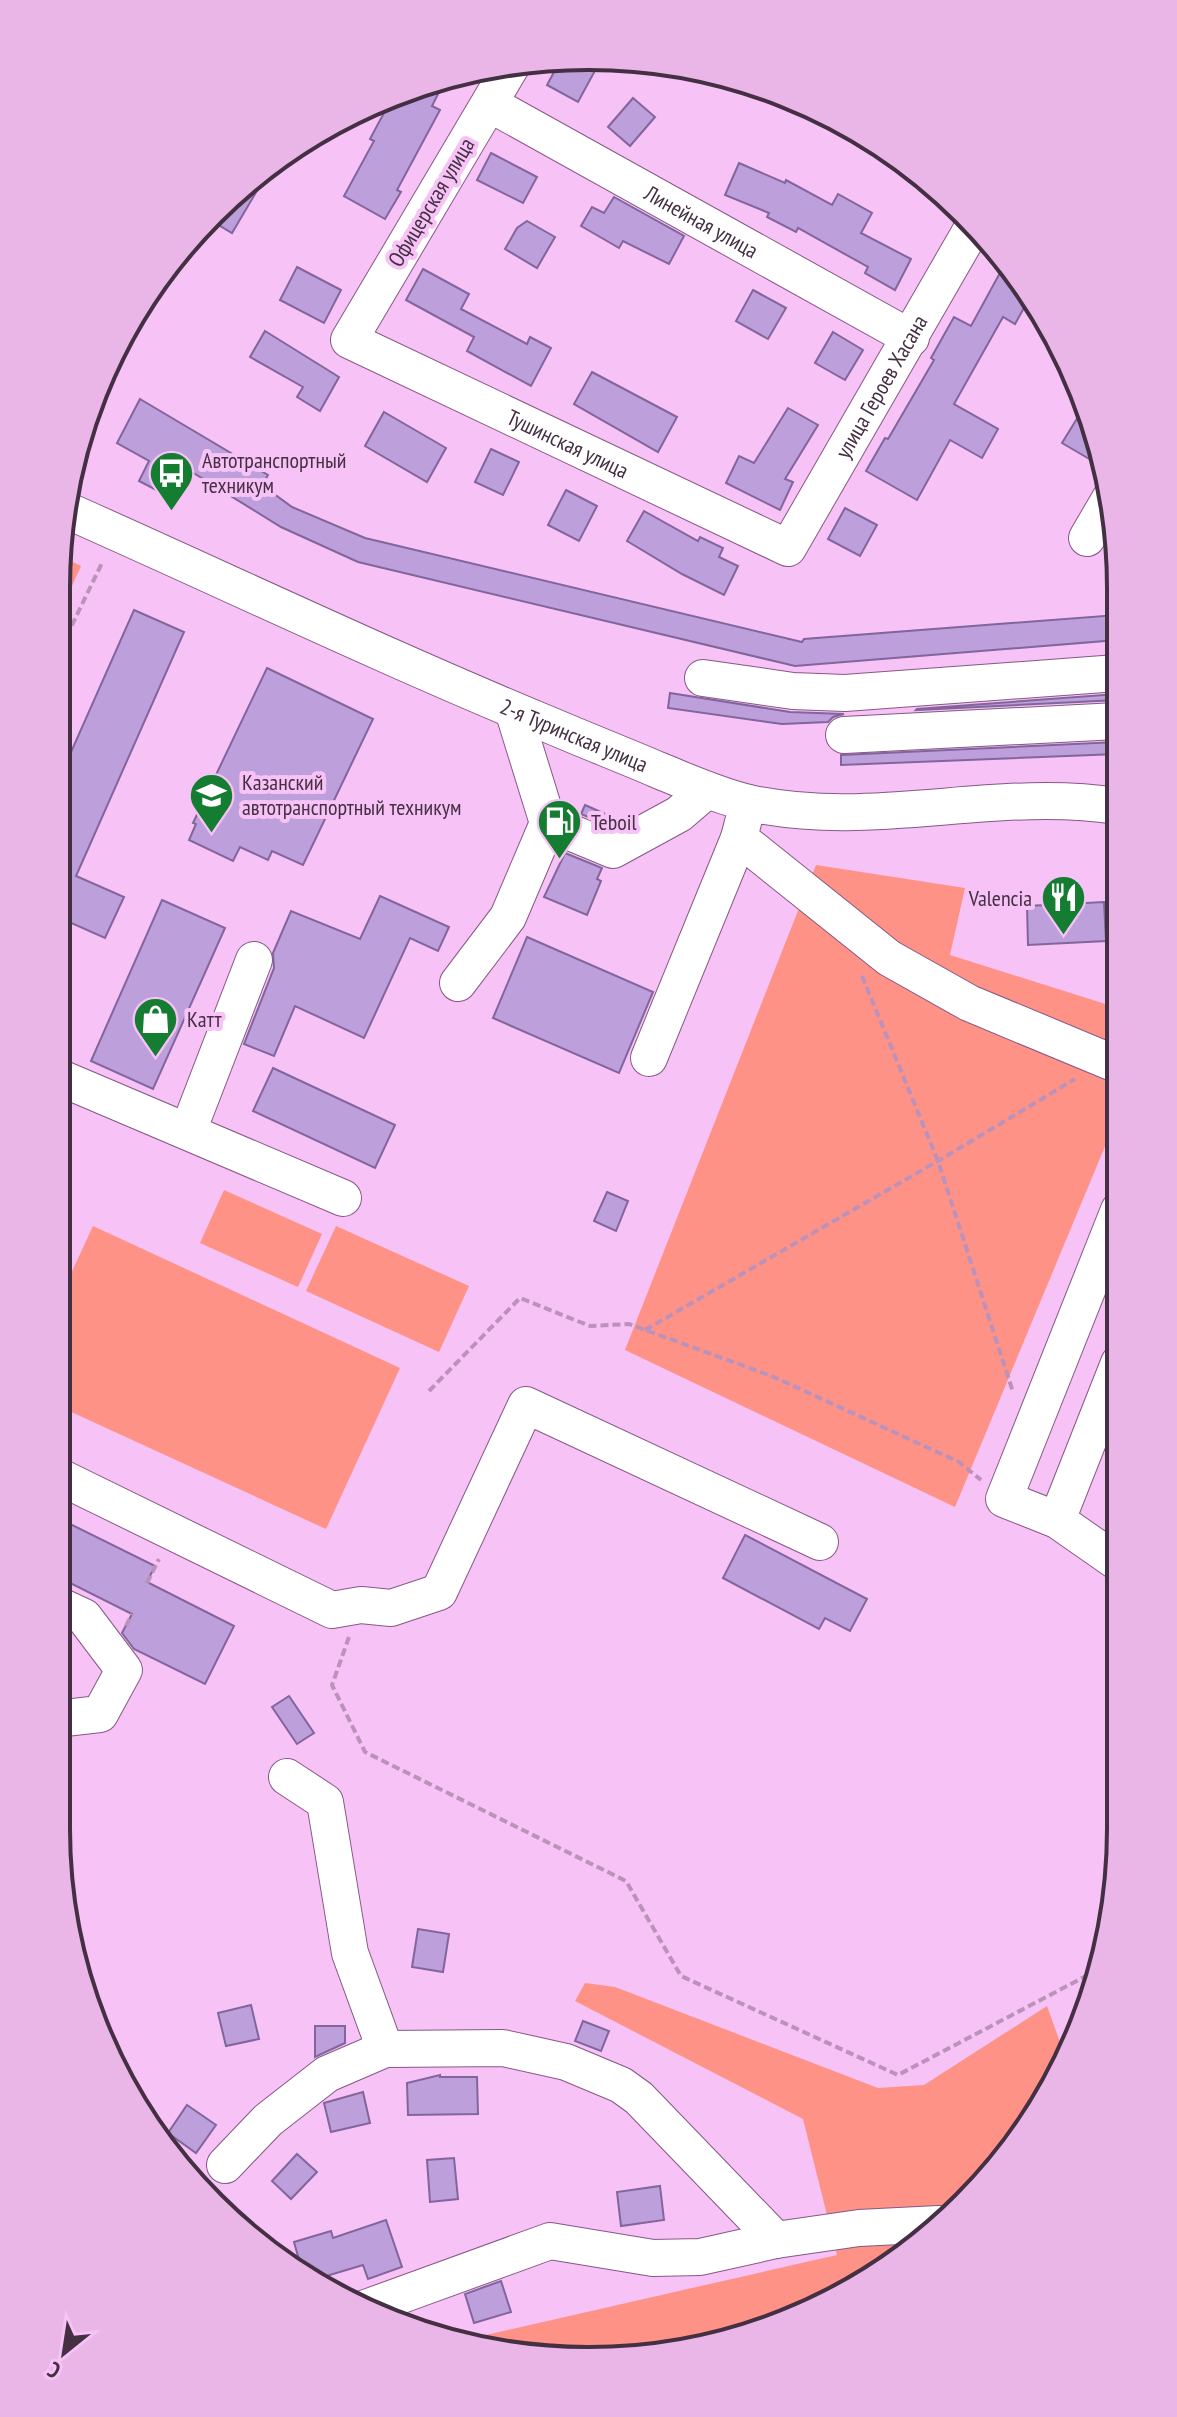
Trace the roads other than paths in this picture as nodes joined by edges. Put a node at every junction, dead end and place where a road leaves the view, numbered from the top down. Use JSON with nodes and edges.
{"nodes":[{"id":1,"x":505,"y":77,"type":"edge"},
{"id":2,"x":490,"y":104,"type":"junction"},
{"id":3,"x":968,"y":236,"type":"edge"},
{"id":4,"x":911,"y":338,"type":"junction"},
{"id":5,"x":349,"y":340,"type":"joint"},
{"id":6,"x":1102,"y":513,"type":"edge"},
{"id":7,"x":75,"y":514,"type":"edge"},
{"id":8,"x":1087,"y":538,"type":"dead end"},
{"id":9,"x":788,"y":548,"type":"joint"},
{"id":10,"x":1107,"y":674,"type":"edge"},
{"id":11,"x":703,"y":678,"type":"dead end"},
{"id":12,"x":513,"y":710,"type":"junction"},
{"id":13,"x":1107,"y":722,"type":"edge"},
{"id":14,"x":844,"y":735,"type":"dead end"},
{"id":15,"x":707,"y":790,"type":"junction"},
{"id":16,"x":748,"y":803,"type":"junction"},
{"id":17,"x":1107,"y":804,"type":"edge"},
{"id":18,"x":548,"y":823,"type":"junction"},
{"id":19,"x":739,"y":838,"type":"junction"},
{"id":20,"x":254,"y":960,"type":"dead end"},
{"id":21,"x":458,"y":983,"type":"dead end"},
{"id":22,"x":649,"y":1058,"type":"dead end"},
{"id":23,"x":1107,"y":1060,"type":"edge"},
{"id":24,"x":70,"y":1082,"type":"edge"},
{"id":25,"x":188,"y":1131,"type":"junction"},
{"id":26,"x":343,"y":1198,"type":"dead end"},
{"id":27,"x":1107,"y":1240,"type":"edge"},
{"id":28,"x":1107,"y":1393,"type":"edge"},
{"id":29,"x":70,"y":1482,"type":"edge"},
{"id":30,"x":1057,"y":1520,"type":"junction"},
{"id":31,"x":820,"y":1542,"type":"dead end"},
{"id":32,"x":1107,"y":1555,"type":"edge"},
{"id":33,"x":70,"y":1610,"type":"edge"},
{"id":34,"x":70,"y":1717,"type":"edge"},
{"id":35,"x":287,"y":1777,"type":"dead end"},
{"id":36,"x":385,"y":2049,"type":"junction"},
{"id":37,"x":225,"y":2165,"type":"dead end"},
{"id":38,"x":922,"y":2225,"type":"edge"},
{"id":39,"x":776,"y":2240,"type":"junction"},
{"id":40,"x":379,"y":2303,"type":"edge"}],
"edges":[{"from":1,"to":2,"type":"street","name":"Офицерская улица"},
{"from":2,"to":4,"type":"street","name":"Линейная улица"},
{"from":2,"to":5,"type":"street","name":"Офицерская улица"},
{"from":3,"to":4,"type":"street","name":"улица Героев Хасана"},
{"from":4,"to":9,"type":"street","name":"улица Героев Хасана"},
{"from":5,"to":9,"type":"street","name":"Тушинская улица"},
{"from":6,"to":8,"type":"street"},
{"from":7,"to":12,"type":"street","name":"2-я Туринская улица"},
{"from":10,"to":11,"type":"street"},
{"from":12,"to":15,"type":"street","name":"2-я Туринская улица"},
{"from":12,"to":18,"type":"street"},
{"from":13,"to":14,"type":"street"},
{"from":15,"to":16,"type":"street","name":"2-я Туринская улица"},
{"from":15,"to":18,"type":"street"},
{"from":16,"to":17,"type":"street","name":"2-я Туринская улица"},
{"from":16,"to":19,"type":"street"},
{"from":18,"to":21,"type":"street"},
{"from":19,"to":22,"type":"street"},
{"from":19,"to":23,"type":"street"},
{"from":20,"to":25,"type":"street"},
{"from":24,"to":25,"type":"street"},
{"from":25,"to":26,"type":"street"},
{"from":27,"to":30,"type":"street"},
{"from":28,"to":30,"type":"street"},
{"from":29,"to":31,"type":"street"},
{"from":30,"to":32,"type":"street"},
{"from":33,"to":34,"type":"street"},
{"from":35,"to":36,"type":"street"},
{"from":36,"to":37,"type":"street"},
{"from":36,"to":39,"type":"street"},
{"from":38,"to":39,"type":"street"},
{"from":39,"to":40,"type":"street"}]}
